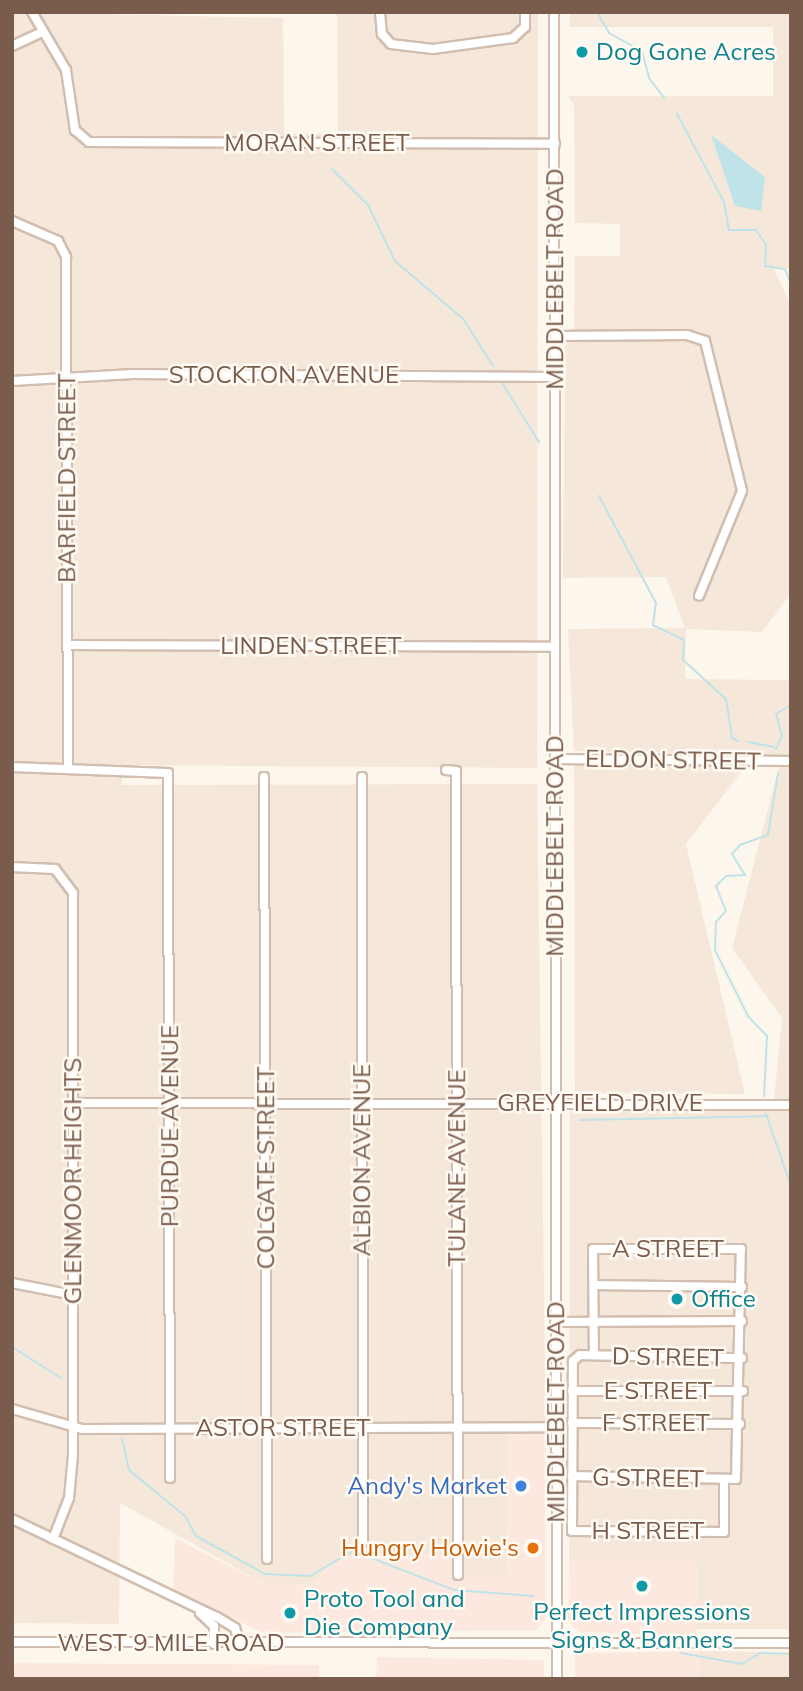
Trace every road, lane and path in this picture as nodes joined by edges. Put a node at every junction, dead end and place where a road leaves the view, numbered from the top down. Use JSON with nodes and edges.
{"nodes":[{"id":1,"x":32,"y":12,"type":"edge"},
{"id":2,"x":380,"y":12,"type":"edge"},
{"id":3,"x":525,"y":12,"type":"edge"},
{"id":4,"x":554,"y":12,"type":"edge"},
{"id":5,"x":42,"y":32,"type":"junction"},
{"id":6,"x":12,"y":46,"type":"edge"},
{"id":7,"x":555,"y":144,"type":"junction"},
{"id":8,"x":12,"y":221,"type":"edge"},
{"id":9,"x":555,"y":336,"type":"junction"},
{"id":10,"x":555,"y":377,"type":"junction"},
{"id":11,"x":67,"y":380,"type":"junction"},
{"id":12,"x":12,"y":381,"type":"edge"},
{"id":13,"x":699,"y":596,"type":"dead end"},
{"id":14,"x":67,"y":645,"type":"junction"},
{"id":15,"x":555,"y":647,"type":"junction"},
{"id":16,"x":555,"y":759,"type":"junction"},
{"id":17,"x":791,"y":761,"type":"edge"},
{"id":18,"x":12,"y":767,"type":"edge"},
{"id":19,"x":68,"y":767,"type":"junction"},
{"id":20,"x":446,"y":770,"type":"dead end"},
{"id":21,"x":264,"y":777,"type":"dead end"},
{"id":22,"x":362,"y":777,"type":"dead end"},
{"id":23,"x":12,"y":867,"type":"edge"},
{"id":24,"x":73,"y":1103,"type":"junction"},
{"id":25,"x":458,"y":1103,"type":"junction"},
{"id":26,"x":555,"y":1103,"type":"junction"},
{"id":27,"x":170,"y":1104,"type":"junction"},
{"id":28,"x":266,"y":1104,"type":"junction"},
{"id":29,"x":362,"y":1104,"type":"junction"},
{"id":30,"x":791,"y":1105,"type":"edge"},
{"id":31,"x":12,"y":1283,"type":"edge"},
{"id":32,"x":594,"y":1285,"type":"junction"},
{"id":33,"x":743,"y":1287,"type":"junction"},
{"id":34,"x":74,"y":1295,"type":"junction"},
{"id":35,"x":742,"y":1321,"type":"junction"},
{"id":36,"x":555,"y":1322,"type":"junction"},
{"id":37,"x":594,"y":1322,"type":"junction"},
{"id":38,"x":594,"y":1355,"type":"junction"},
{"id":39,"x":743,"y":1358,"type":"junction"},
{"id":40,"x":572,"y":1391,"type":"junction"},
{"id":41,"x":743,"y":1391,"type":"junction"},
{"id":42,"x":12,"y":1409,"type":"edge"},
{"id":43,"x":572,"y":1423,"type":"junction"},
{"id":44,"x":740,"y":1424,"type":"junction"},
{"id":45,"x":363,"y":1427,"type":"junction"},
{"id":46,"x":556,"y":1427,"type":"junction"},
{"id":47,"x":73,"y":1428,"type":"junction"},
{"id":48,"x":170,"y":1428,"type":"junction"},
{"id":49,"x":267,"y":1428,"type":"junction"},
{"id":50,"x":458,"y":1428,"type":"junction"},
{"id":51,"x":572,"y":1476,"type":"junction"},
{"id":52,"x":170,"y":1478,"type":"dead end"},
{"id":53,"x":724,"y":1479,"type":"junction"},
{"id":54,"x":12,"y":1519,"type":"edge"},
{"id":55,"x":53,"y":1539,"type":"junction"},
{"id":56,"x":363,"y":1542,"type":"dead end"},
{"id":57,"x":267,"y":1559,"type":"dead end"},
{"id":58,"x":458,"y":1575,"type":"dead end"},
{"id":59,"x":180,"y":1600,"type":"junction"},
{"id":60,"x":556,"y":1641,"type":"junction"},
{"id":61,"x":12,"y":1642,"type":"edge"},
{"id":62,"x":791,"y":1643,"type":"edge"},
{"id":63,"x":214,"y":1644,"type":"junction"},
{"id":64,"x":240,"y":1644,"type":"junction"},
{"id":65,"x":556,"y":1679,"type":"edge"}],
"edges":[{"from":1,"to":5,"type":"street"},
{"from":2,"to":3,"type":"street"},
{"from":4,"to":7,"type":"street","name":"MIDDLEBELT ROAD"},
{"from":5,"to":6,"type":"street"},
{"from":5,"to":7,"type":"street","name":"MORAN STREET"},
{"from":7,"to":9,"type":"street","name":"MIDDLEBELT ROAD"},
{"from":8,"to":11,"type":"street","name":"BARFIELD STREET"},
{"from":9,"to":10,"type":"street","name":"MIDDLEBELT ROAD"},
{"from":9,"to":13,"type":"street"},
{"from":10,"to":11,"type":"street","name":"STOCKTON AVENUE"},
{"from":10,"to":15,"type":"street","name":"MIDDLEBELT ROAD"},
{"from":11,"to":12,"type":"street","name":"STOCKTON AVENUE"},
{"from":11,"to":14,"type":"street","name":"BARFIELD STREET"},
{"from":14,"to":15,"type":"street","name":"LINDEN STREET"},
{"from":14,"to":19,"type":"street","name":"BARFIELD STREET"},
{"from":15,"to":16,"type":"street","name":"MIDDLEBELT ROAD"},
{"from":16,"to":17,"type":"street","name":"ELDON STREET"},
{"from":16,"to":26,"type":"street","name":"MIDDLEBELT ROAD"},
{"from":18,"to":19,"type":"street"},
{"from":19,"to":27,"type":"street","name":"PURDUE AVENUE"},
{"from":20,"to":25,"type":"street","name":"TULANE AVENUE"},
{"from":21,"to":28,"type":"street","name":"COLGATE STREET"},
{"from":22,"to":29,"type":"street","name":"ALBION AVENUE"},
{"from":23,"to":24,"type":"street","name":"GLENMOOR HEIGHTS"},
{"from":24,"to":27,"type":"street","name":"GREYFIELD DRIVE"},
{"from":24,"to":34,"type":"street","name":"GLENMOOR HEIGHTS"},
{"from":25,"to":26,"type":"street","name":"GREYFIELD DRIVE"},
{"from":25,"to":29,"type":"street","name":"GREYFIELD DRIVE"},
{"from":25,"to":50,"type":"street","name":"TULANE AVENUE"},
{"from":26,"to":30,"type":"street","name":"GREYFIELD DRIVE"},
{"from":26,"to":36,"type":"street","name":"MIDDLEBELT ROAD"},
{"from":27,"to":28,"type":"street","name":"GREYFIELD DRIVE"},
{"from":27,"to":48,"type":"street","name":"PURDUE AVENUE"},
{"from":28,"to":29,"type":"street","name":"GREYFIELD DRIVE"},
{"from":28,"to":49,"type":"street","name":"COLGATE STREET"},
{"from":29,"to":45,"type":"street","name":"ALBION AVENUE"},
{"from":31,"to":34,"type":"street"},
{"from":32,"to":33,"type":"street"},
{"from":32,"to":33,"type":"street","name":"A STREET"},
{"from":32,"to":37,"type":"street","name":"A STREET"},
{"from":33,"to":35,"type":"street"},
{"from":34,"to":47,"type":"street","name":"GLENMOOR HEIGHTS"},
{"from":35,"to":37,"type":"street"},
{"from":35,"to":39,"type":"street"},
{"from":36,"to":37,"type":"street"},
{"from":36,"to":46,"type":"street","name":"MIDDLEBELT ROAD"},
{"from":37,"to":38,"type":"street","name":"A STREET"},
{"from":38,"to":39,"type":"street","name":"D STREET"},
{"from":38,"to":40,"type":"street"},
{"from":39,"to":41,"type":"street"},
{"from":40,"to":41,"type":"street","name":"E STREET"},
{"from":40,"to":43,"type":"street"},
{"from":41,"to":44,"type":"street"},
{"from":42,"to":47,"type":"street","name":"ASTOR STREET"},
{"from":43,"to":44,"type":"street","name":"F STREET"},
{"from":43,"to":51,"type":"street"},
{"from":44,"to":53,"type":"street"},
{"from":45,"to":49,"type":"street","name":"ASTOR STREET"},
{"from":45,"to":50,"type":"street","name":"ASTOR STREET"},
{"from":45,"to":56,"type":"street","name":"ALBION AVENUE"},
{"from":46,"to":50,"type":"street","name":"ASTOR STREET"},
{"from":46,"to":60,"type":"street","name":"MIDDLEBELT ROAD"},
{"from":47,"to":48,"type":"street","name":"ASTOR STREET"},
{"from":47,"to":55,"type":"street","name":"GLENMOOR HEIGHTS"},
{"from":48,"to":49,"type":"street","name":"ASTOR STREET"},
{"from":48,"to":52,"type":"street","name":"PURDUE AVENUE"},
{"from":49,"to":57,"type":"street","name":"COLGATE STREET"},
{"from":50,"to":58,"type":"street","name":"TULANE AVENUE"},
{"from":51,"to":53,"type":"street","name":"G STREET"},
{"from":51,"to":53,"type":"street","name":"H STREET"},
{"from":54,"to":55,"type":"street"},
{"from":55,"to":59,"type":"street"},
{"from":59,"to":63,"type":"street"},
{"from":59,"to":64,"type":"street"},
{"from":60,"to":62,"type":"street","name":"WEST 9 MILE ROAD"},
{"from":60,"to":64,"type":"street","name":"WEST 9 MILE ROAD"},
{"from":60,"to":65,"type":"street","name":"MIDDLEBELT ROAD"},
{"from":61,"to":63,"type":"street","name":"WEST 9 MILE ROAD"},
{"from":63,"to":64,"type":"street","name":"WEST 9 MILE ROAD"}]}
